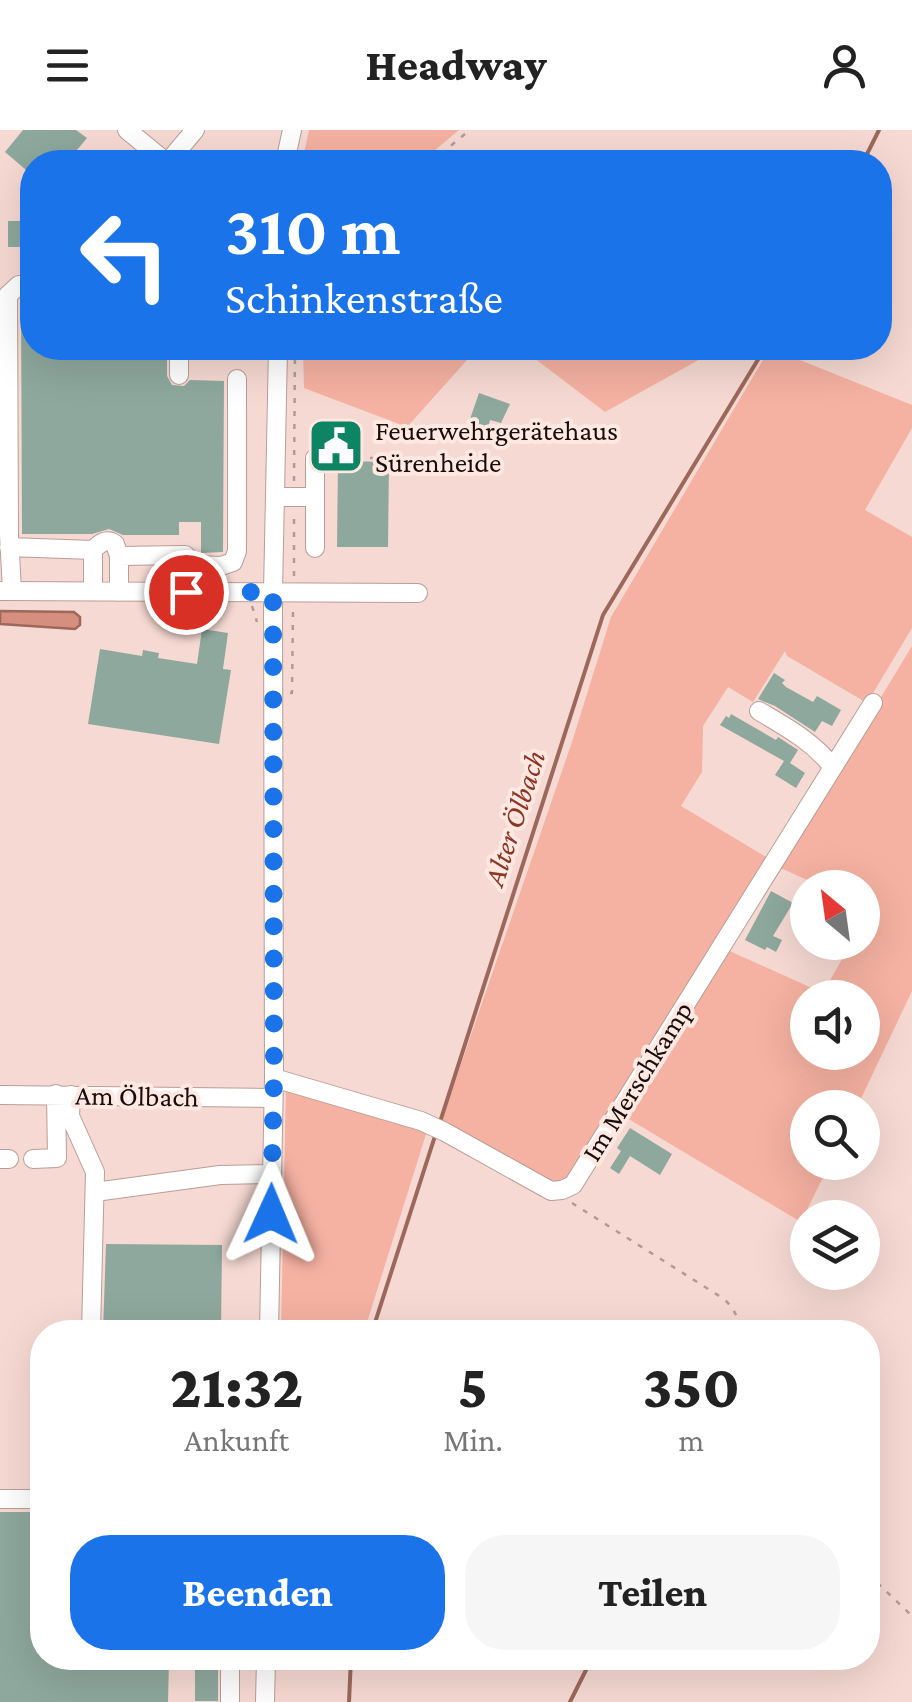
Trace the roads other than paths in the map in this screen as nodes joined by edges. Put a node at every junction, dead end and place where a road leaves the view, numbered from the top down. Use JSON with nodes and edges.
{"nodes":[{"id":1,"x":127,"y":130,"type":"edge"},
{"id":2,"x":194,"y":130,"type":"edge"},
{"id":3,"x":153,"y":150,"type":"edge"},
{"id":4,"x":178,"y":150,"type":"edge"},
{"id":5,"x":20,"y":284,"type":"edge"},
{"id":6,"x":178,"y":360,"type":"edge"},
{"id":7,"x":279,"y":360,"type":"edge"},
{"id":8,"x":179,"y":375,"type":"dead end"},
{"id":9,"x":236,"y":379,"type":"dead end"},
{"id":10,"x":314,"y":458,"type":"road end"},
{"id":11,"x":285,"y":497,"type":"junction"},
{"id":12,"x":315,"y":497,"type":"junction"},
{"id":13,"x":10,"y":547,"type":"junction"},
{"id":14,"x":315,"y":548,"type":"dead end"},
{"id":15,"x":94,"y":550,"type":"junction"},
{"id":16,"x":119,"y":556,"type":"junction"},
{"id":17,"x":6,"y":591,"type":"edge"},
{"id":18,"x":94,"y":592,"type":"junction"},
{"id":19,"x":118,"y":592,"type":"junction"},
{"id":20,"x":273,"y":592,"type":"junction"},
{"id":21,"x":418,"y":593,"type":"dead end"},
{"id":22,"x":873,"y":703,"type":"dead end"},
{"id":23,"x":758,"y":711,"type":"dead end"},
{"id":24,"x":832,"y":766,"type":"junction"},
{"id":25,"x":274,"y":1078,"type":"junction"},
{"id":26,"x":2,"y":1089,"type":"edge"},
{"id":27,"x":64,"y":1095,"type":"junction"},
{"id":28,"x":273,"y":1098,"type":"junction"},
{"id":29,"x":34,"y":1158,"type":"dead end"},
{"id":30,"x":272,"y":1174,"type":"junction"},
{"id":31,"x":95,"y":1192,"type":"junction"},
{"id":32,"x":92,"y":1320,"type":"edge"},
{"id":33,"x":269,"y":1320,"type":"edge"},
{"id":34,"x":0,"y":1498,"type":"edge"},
{"id":35,"x":30,"y":1499,"type":"edge"},
{"id":36,"x":230,"y":1670,"type":"edge"},
{"id":37,"x":266,"y":1670,"type":"edge"},
{"id":38,"x":230,"y":1702,"type":"edge"},
{"id":39,"x":265,"y":1702,"type":"edge"}],
"edges":[{"from":1,"to":3,"type":"street"},
{"from":2,"to":4,"type":"street"},
{"from":5,"to":13,"type":"street"},
{"from":6,"to":8,"type":"street"},
{"from":7,"to":11,"type":"street"},
{"from":9,"to":16,"type":"street"},
{"from":10,"to":12,"type":"street"},
{"from":11,"to":12,"type":"street"},
{"from":11,"to":20,"type":"street"},
{"from":12,"to":14,"type":"street"},
{"from":13,"to":15,"type":"street"},
{"from":13,"to":17,"type":"street"},
{"from":15,"to":16,"type":"street"},
{"from":15,"to":18,"type":"street"},
{"from":16,"to":19,"type":"street"},
{"from":17,"to":18,"type":"street"},
{"from":18,"to":19,"type":"street"},
{"from":19,"to":20,"type":"street"},
{"from":20,"to":21,"type":"street"},
{"from":20,"to":25,"type":"street"},
{"from":22,"to":24,"type":"street","name":"Im Merschkamp"},
{"from":23,"to":24,"type":"street"},
{"from":24,"to":25,"type":"street","name":"Im Merschkamp"},
{"from":25,"to":28,"type":"street"},
{"from":26,"to":27,"type":"street","name":"Am Ölbach"},
{"from":27,"to":28,"type":"street","name":"Am Ölbach"},
{"from":27,"to":29,"type":"street"},
{"from":27,"to":31,"type":"street"},
{"from":28,"to":30,"type":"street"},
{"from":30,"to":31,"type":"street"},
{"from":30,"to":33,"type":"street"},
{"from":31,"to":32,"type":"street"},
{"from":34,"to":35,"type":"street"},
{"from":36,"to":38,"type":"street"},
{"from":37,"to":39,"type":"street"}]}
